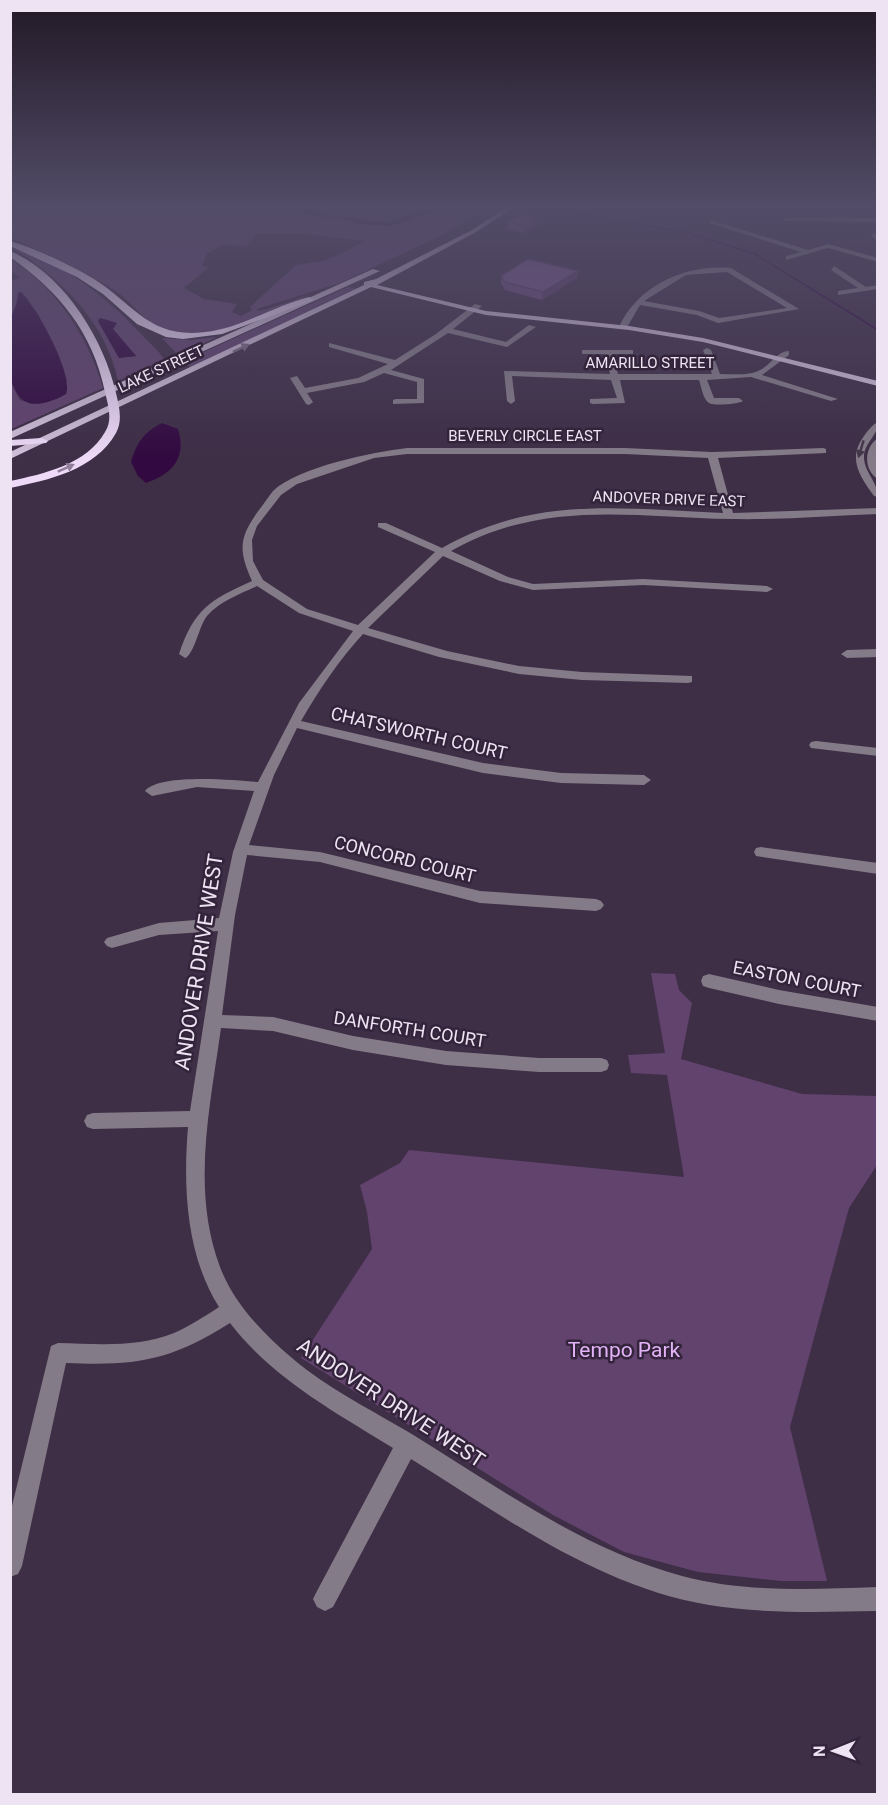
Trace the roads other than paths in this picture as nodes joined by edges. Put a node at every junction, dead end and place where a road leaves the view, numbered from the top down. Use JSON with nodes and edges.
{"nodes":[{"id":1,"x":56,"y":290,"type":"edge"},
{"id":2,"x":103,"y":290,"type":"edge"},
{"id":3,"x":333,"y":290,"type":"edge"},
{"id":4,"x":360,"y":290,"type":"edge"},
{"id":5,"x":403,"y":290,"type":"edge"},
{"id":6,"x":652,"y":290,"type":"edge"},
{"id":7,"x":765,"y":290,"type":"edge"},
{"id":8,"x":858,"y":290,"type":"edge"},
{"id":9,"x":841,"y":293,"type":"dead end"},
{"id":10,"x":309,"y":300,"type":"junction"},
{"id":11,"x":639,"y":302,"type":"junction"},
{"id":12,"x":475,"y":309,"type":"junction"},
{"id":13,"x":624,"y":324,"type":"junction"},
{"id":14,"x":532,"y":327,"type":"dead end"},
{"id":15,"x":446,"y":330,"type":"junction"},
{"id":16,"x":332,"y":345,"type":"dead end"},
{"id":17,"x":707,"y":350,"type":"dead end"},
{"id":18,"x":585,"y":352,"type":"dead end"},
{"id":19,"x":607,"y":352,"type":"junction"},
{"id":20,"x":630,"y":352,"type":"dead end"},
{"id":21,"x":783,"y":356,"type":"junction"},
{"id":22,"x":395,"y":363,"type":"junction"},
{"id":23,"x":383,"y":370,"type":"junction"},
{"id":24,"x":753,"y":375,"type":"junction"},
{"id":25,"x":615,"y":377,"type":"junction"},
{"id":26,"x":702,"y":377,"type":"junction"},
{"id":27,"x":717,"y":377,"type":"junction"},
{"id":28,"x":878,"y":377,"type":"edge"},
{"id":29,"x":294,"y":378,"type":"dead end"},
{"id":30,"x":878,"y":384,"type":"edge"},
{"id":31,"x":302,"y":391,"type":"junction"},
{"id":32,"x":834,"y":399,"type":"dead end"},
{"id":33,"x":511,"y":401,"type":"dead end"},
{"id":34,"x":593,"y":401,"type":"dead end"},
{"id":35,"x":309,"y":402,"type":"dead end"},
{"id":36,"x":396,"y":402,"type":"dead end"},
{"id":37,"x":739,"y":402,"type":"dead end"},
{"id":38,"x":878,"y":425,"type":"edge"},
{"id":39,"x":10,"y":436,"type":"edge"},
{"id":40,"x":42,"y":441,"type":"junction"},
{"id":41,"x":878,"y":441,"type":"edge"},
{"id":42,"x":10,"y":443,"type":"edge"},
{"id":43,"x":823,"y":451,"type":"dead end"},
{"id":44,"x":712,"y":455,"type":"junction"},
{"id":45,"x":10,"y":456,"type":"edge"},
{"id":46,"x":866,"y":477,"type":"junction"},
{"id":47,"x":878,"y":477,"type":"edge"},
{"id":48,"x":10,"y":485,"type":"edge"},
{"id":49,"x":878,"y":494,"type":"edge"},
{"id":50,"x":878,"y":511,"type":"edge"},
{"id":51,"x":729,"y":516,"type":"junction"},
{"id":52,"x":382,"y":525,"type":"dead end"},
{"id":53,"x":442,"y":552,"type":"junction"},
{"id":54,"x":258,"y":582,"type":"junction"},
{"id":55,"x":767,"y":589,"type":"dead end"},
{"id":56,"x":361,"y":629,"type":"junction"},
{"id":57,"x":878,"y":653,"type":"edge"},
{"id":58,"x":185,"y":654,"type":"dead end"},
{"id":59,"x":847,"y":654,"type":"dead end"},
{"id":60,"x":688,"y":679,"type":"dead end"},
{"id":61,"x":293,"y":723,"type":"junction"},
{"id":62,"x":816,"y":745,"type":"dead end"},
{"id":63,"x":878,"y":752,"type":"edge"},
{"id":64,"x":644,"y":780,"type":"dead end"},
{"id":65,"x":262,"y":787,"type":"junction"},
{"id":66,"x":152,"y":791,"type":"dead end"},
{"id":67,"x":241,"y":849,"type":"junction"},
{"id":68,"x":761,"y":852,"type":"dead end"},
{"id":69,"x":878,"y":869,"type":"edge"},
{"id":70,"x":596,"y":905,"type":"dead end"},
{"id":71,"x":225,"y":924,"type":"junction"},
{"id":72,"x":112,"y":942,"type":"dead end"},
{"id":73,"x":708,"y":981,"type":"dead end"},
{"id":74,"x":878,"y":1014,"type":"edge"},
{"id":75,"x":213,"y":1022,"type":"junction"},
{"id":76,"x":601,"y":1065,"type":"dead end"},
{"id":77,"x":197,"y":1119,"type":"junction"},
{"id":78,"x":93,"y":1121,"type":"dead end"},
{"id":79,"x":232,"y":1311,"type":"junction"},
{"id":80,"x":407,"y":1444,"type":"junction"},
{"id":81,"x":10,"y":1566,"type":"edge"},
{"id":82,"x":325,"y":1599,"type":"dead end"},
{"id":83,"x":878,"y":1599,"type":"edge"}],
"edges":[{"from":48,"to":1,"type":"highway","one_way":true},
{"from":2,"to":10,"type":"highway"},
{"from":3,"to":10,"type":"main road","name":"LAKE STREET"},
{"from":40,"to":4,"type":"main road","name":"LAKE STREET","one_way":true},
{"from":5,"to":12,"type":"main road"},
{"from":6,"to":11,"type":"street"},
{"from":7,"to":11,"type":"street"},
{"from":8,"to":9,"type":"street"},
{"from":10,"to":39,"type":"main road","name":"LAKE STREET"},
{"from":11,"to":13,"type":"street"},
{"from":12,"to":13,"type":"main road"},
{"from":12,"to":15,"type":"street"},
{"from":13,"to":21,"type":"main road"},
{"from":14,"to":15,"type":"street"},
{"from":15,"to":22,"type":"street"},
{"from":16,"to":22,"type":"street"},
{"from":17,"to":27,"type":"street"},
{"from":18,"to":19,"type":"street"},
{"from":19,"to":20,"type":"street"},
{"from":19,"to":25,"type":"street"},
{"from":21,"to":24,"type":"street","name":"AMARILLO STREET"},
{"from":21,"to":28,"type":"main road"},
{"from":21,"to":30,"type":"main road"},
{"from":22,"to":23,"type":"street"},
{"from":23,"to":31,"type":"street"},
{"from":23,"to":36,"type":"street"},
{"from":24,"to":27,"type":"street","name":"AMARILLO STREET"},
{"from":24,"to":32,"type":"street"},
{"from":25,"to":26,"type":"street","name":"AMARILLO STREET"},
{"from":25,"to":33,"type":"street","name":"AMARILLO STREET"},
{"from":25,"to":34,"type":"street"},
{"from":26,"to":27,"type":"street","name":"AMARILLO STREET"},
{"from":26,"to":37,"type":"street"},
{"from":29,"to":31,"type":"street"},
{"from":31,"to":35,"type":"street"},
{"from":38,"to":46,"type":"street","one_way":true},
{"from":40,"to":42,"type":"highway"},
{"from":40,"to":45,"type":"main road","name":"LAKE STREET"},
{"from":41,"to":47,"type":"street"},
{"from":43,"to":44,"type":"street","name":"BEVERLY CIRCLE EAST"},
{"from":44,"to":51,"type":"street"},
{"from":44,"to":54,"type":"street","name":"BEVERLY CIRCLE EAST"},
{"from":46,"to":47,"type":"street"},
{"from":46,"to":49,"type":"street"},
{"from":50,"to":51,"type":"street","name":"ANDOVER DRIVE EAST"},
{"from":51,"to":53,"type":"street","name":"ANDOVER DRIVE EAST"},
{"from":52,"to":53,"type":"street"},
{"from":53,"to":55,"type":"street"},
{"from":53,"to":56,"type":"street","name":"ANDOVER DRIVE EAST"},
{"from":54,"to":56,"type":"street"},
{"from":54,"to":58,"type":"street"},
{"from":56,"to":60,"type":"street"},
{"from":56,"to":61,"type":"street","name":"ANDOVER DRIVE EAST"},
{"from":57,"to":59,"type":"street"},
{"from":61,"to":64,"type":"street","name":"CHATSWORTH COURT"},
{"from":61,"to":65,"type":"street","name":"ANDOVER DRIVE WEST"},
{"from":62,"to":63,"type":"street"},
{"from":65,"to":66,"type":"street"},
{"from":65,"to":67,"type":"street","name":"ANDOVER DRIVE WEST"},
{"from":67,"to":70,"type":"street","name":"CONCORD COURT"},
{"from":67,"to":71,"type":"street","name":"ANDOVER DRIVE WEST"},
{"from":68,"to":69,"type":"street"},
{"from":71,"to":72,"type":"street"},
{"from":71,"to":75,"type":"street","name":"ANDOVER DRIVE WEST"},
{"from":73,"to":74,"type":"street","name":"EASTON COURT"},
{"from":75,"to":76,"type":"street","name":"DANFORTH COURT"},
{"from":75,"to":77,"type":"street","name":"ANDOVER DRIVE WEST"},
{"from":77,"to":78,"type":"street"},
{"from":77,"to":79,"type":"street","name":"ANDOVER DRIVE WEST"},
{"from":79,"to":80,"type":"street","name":"ANDOVER DRIVE WEST"},
{"from":79,"to":81,"type":"street"},
{"from":80,"to":82,"type":"street"},
{"from":80,"to":83,"type":"street","name":"ANDOVER DRIVE WEST"}]}
